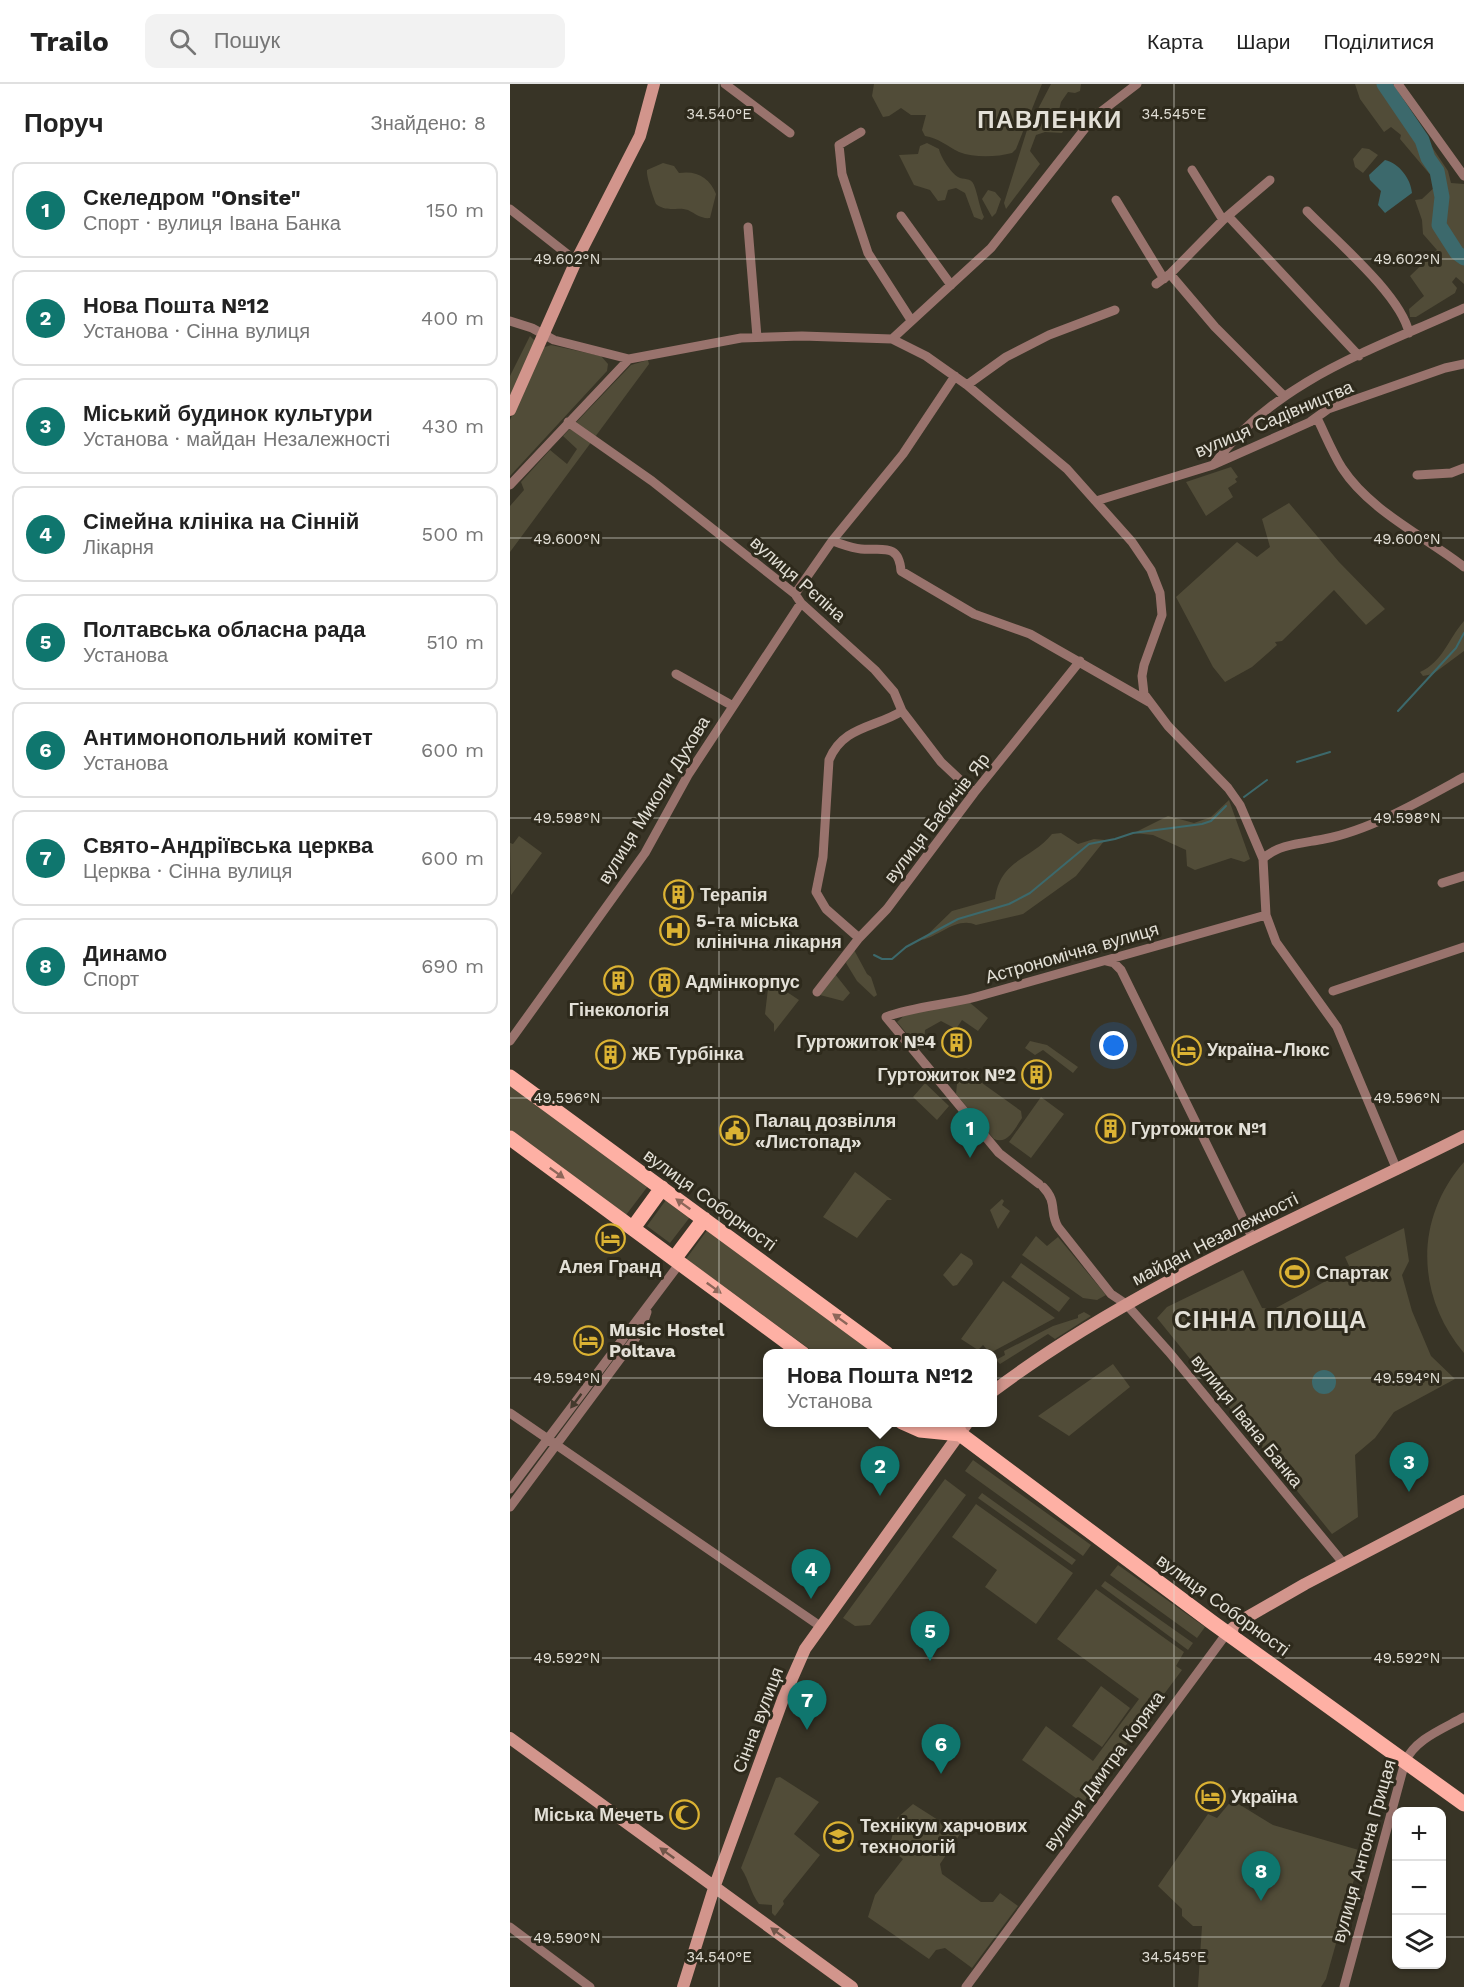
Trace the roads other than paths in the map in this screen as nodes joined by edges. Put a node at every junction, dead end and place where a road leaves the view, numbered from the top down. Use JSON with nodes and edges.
{"nodes":[{"id":1,"x":654,"y":84,"type":"edge"},
{"id":2,"x":725,"y":84,"type":"edge"},
{"id":3,"x":1137,"y":84,"type":"edge"},
{"id":4,"x":1398,"y":84,"type":"edge"},
{"id":5,"x":861,"y":132,"type":"dead end"},
{"id":6,"x":790,"y":134,"type":"dead end"},
{"id":7,"x":1192,"y":170,"type":"dead end"},
{"id":8,"x":1464,"y":176,"type":"edge"},
{"id":9,"x":1270,"y":180,"type":"dead end"},
{"id":10,"x":1116,"y":200,"type":"dead end"},
{"id":11,"x":510,"y":209,"type":"edge"},
{"id":12,"x":1307,"y":211,"type":"dead end"},
{"id":13,"x":901,"y":216,"type":"dead end"},
{"id":14,"x":1226,"y":219,"type":"junction"},
{"id":15,"x":748,"y":227,"type":"dead end"},
{"id":16,"x":576,"y":261,"type":"junction"},
{"id":17,"x":1163,"y":279,"type":"junction"},
{"id":18,"x":951,"y":285,"type":"junction"},
{"id":19,"x":1464,"y":308,"type":"edge"},
{"id":20,"x":1115,"y":310,"type":"dead end"},
{"id":21,"x":912,"y":320,"type":"junction"},
{"id":22,"x":510,"y":321,"type":"edge"},
{"id":23,"x":1409,"y":333,"type":"junction"},
{"id":24,"x":544,"y":336,"type":"junction"},
{"id":25,"x":757,"y":337,"type":"junction"},
{"id":26,"x":892,"y":339,"type":"junction"},
{"id":27,"x":1359,"y":356,"type":"junction"},
{"id":28,"x":629,"y":359,"type":"junction"},
{"id":29,"x":1464,"y":364,"type":"edge"},
{"id":30,"x":955,"y":376,"type":"junction"},
{"id":31,"x":967,"y":385,"type":"junction"},
{"id":32,"x":1284,"y":396,"type":"junction"},
{"id":33,"x":510,"y":410,"type":"edge"},
{"id":34,"x":1317,"y":418,"type":"junction"},
{"id":35,"x":568,"y":422,"type":"junction"},
{"id":36,"x":1213,"y":465,"type":"junction"},
{"id":37,"x":1464,"y":468,"type":"edge"},
{"id":38,"x":1417,"y":475,"type":"dead end"},
{"id":39,"x":510,"y":485,"type":"edge"},
{"id":40,"x":1096,"y":501,"type":"junction"},
{"id":41,"x":832,"y":541,"type":"junction"},
{"id":42,"x":1464,"y":567,"type":"edge"},
{"id":43,"x":795,"y":594,"type":"junction"},
{"id":44,"x":801,"y":603,"type":"junction"},
{"id":45,"x":1080,"y":661,"type":"junction"},
{"id":46,"x":676,"y":674,"type":"dead end"},
{"id":47,"x":1149,"y":702,"type":"junction"},
{"id":48,"x":733,"y":706,"type":"junction"},
{"id":49,"x":902,"y":711,"type":"junction"},
{"id":50,"x":1464,"y":777,"type":"edge"},
{"id":51,"x":974,"y":793,"type":"junction"},
{"id":52,"x":1263,"y":859,"type":"junction"},
{"id":53,"x":1464,"y":876,"type":"edge"},
{"id":54,"x":1442,"y":883,"type":"dead end"},
{"id":55,"x":1266,"y":915,"type":"junction"},
{"id":56,"x":859,"y":938,"type":"junction"},
{"id":57,"x":1464,"y":947,"type":"edge"},
{"id":58,"x":1138,"y":952,"type":"junction"},
{"id":59,"x":1102,"y":961,"type":"junction"},
{"id":60,"x":1121,"y":970,"type":"junction"},
{"id":61,"x":1333,"y":991,"type":"dead end"},
{"id":62,"x":817,"y":992,"type":"dead end"},
{"id":63,"x":886,"y":1017,"type":"joint"},
{"id":64,"x":510,"y":1041,"type":"edge"},
{"id":65,"x":510,"y":1077,"type":"edge"},
{"id":66,"x":1464,"y":1137,"type":"edge"},
{"id":67,"x":510,"y":1138,"type":"edge"},
{"id":68,"x":1397,"y":1170,"type":"junction"},
{"id":69,"x":662,"y":1188,"type":"junction"},
{"id":70,"x":704,"y":1219,"type":"junction"},
{"id":71,"x":633,"y":1228,"type":"junction"},
{"id":72,"x":1253,"y":1239,"type":"junction"},
{"id":73,"x":677,"y":1261,"type":"junction"},
{"id":74,"x":650,"y":1304,"type":"junction"},
{"id":75,"x":1126,"y":1304,"type":"junction"},
{"id":76,"x":798,"y":1349,"type":"edge"},
{"id":77,"x":882,"y":1349,"type":"edge"},
{"id":78,"x":997,"y":1389,"type":"edge"},
{"id":79,"x":510,"y":1413,"type":"edge"},
{"id":80,"x":913,"y":1427,"type":"edge"},
{"id":81,"x":951,"y":1427,"type":"edge"},
{"id":82,"x":960,"y":1427,"type":"edge"},
{"id":83,"x":962,"y":1427,"type":"edge"},
{"id":84,"x":547,"y":1439,"type":"junction"},
{"id":85,"x":556,"y":1445,"type":"junction"},
{"id":86,"x":510,"y":1489,"type":"edge"},
{"id":87,"x":1464,"y":1501,"type":"edge"},
{"id":88,"x":510,"y":1508,"type":"edge"},
{"id":89,"x":1344,"y":1564,"type":"junction"},
{"id":90,"x":820,"y":1626,"type":"junction"},
{"id":91,"x":1227,"y":1633,"type":"junction"},
{"id":92,"x":1464,"y":1717,"type":"edge"},
{"id":93,"x":510,"y":1738,"type":"edge"},
{"id":94,"x":1405,"y":1762,"type":"junction"},
{"id":95,"x":1464,"y":1804,"type":"edge"},
{"id":96,"x":714,"y":1888,"type":"junction"},
{"id":97,"x":510,"y":1928,"type":"edge"},
{"id":98,"x":590,"y":1987,"type":"edge"},
{"id":99,"x":682,"y":1987,"type":"edge"},
{"id":100,"x":852,"y":1987,"type":"edge"},
{"id":101,"x":966,"y":1987,"type":"edge"},
{"id":102,"x":1344,"y":1987,"type":"edge"}],
"edges":[{"from":1,"to":16,"type":"main road"},
{"from":2,"to":6,"type":"street"},
{"from":3,"to":18,"type":"street"},
{"from":4,"to":8,"type":"street"},
{"from":5,"to":21,"type":"street"},
{"from":7,"to":14,"type":"street"},
{"from":9,"to":14,"type":"street"},
{"from":10,"to":17,"type":"street"},
{"from":11,"to":16,"type":"street"},
{"from":12,"to":23,"type":"street"},
{"from":13,"to":18,"type":"street"},
{"from":14,"to":17,"type":"street"},
{"from":14,"to":27,"type":"street"},
{"from":15,"to":25,"type":"street"},
{"from":16,"to":24,"type":"main road"},
{"from":17,"to":32,"type":"street"},
{"from":18,"to":21,"type":"street"},
{"from":19,"to":23,"type":"street"},
{"from":20,"to":31,"type":"street"},
{"from":21,"to":26,"type":"street"},
{"from":22,"to":24,"type":"street"},
{"from":23,"to":27,"type":"street"},
{"from":24,"to":28,"type":"street"},
{"from":24,"to":33,"type":"main road"},
{"from":25,"to":26,"type":"street"},
{"from":25,"to":28,"type":"street"},
{"from":26,"to":30,"type":"street"},
{"from":27,"to":32,"type":"street"},
{"from":28,"to":35,"type":"street"},
{"from":29,"to":34,"type":"street","name":"вулиця Садівництва"},
{"from":30,"to":31,"type":"street"},
{"from":30,"to":41,"type":"street"},
{"from":31,"to":40,"type":"street"},
{"from":32,"to":36,"type":"street"},
{"from":34,"to":36,"type":"street","name":"вулиця Садівництва"},
{"from":34,"to":42,"type":"street"},
{"from":35,"to":39,"type":"street"},
{"from":35,"to":43,"type":"street","name":"вулиця Рєпіна"},
{"from":36,"to":40,"type":"street","name":"вулиця Садівництва"},
{"from":37,"to":38,"type":"street"},
{"from":40,"to":47,"type":"street"},
{"from":41,"to":43,"type":"street"},
{"from":41,"to":45,"type":"street"},
{"from":43,"to":44,"type":"street","name":"вулиця Рєпіна"},
{"from":44,"to":48,"type":"street","name":"вулиця Миколи Духова"},
{"from":44,"to":49,"type":"street","name":"вулиця Рєпіна"},
{"from":45,"to":47,"type":"street"},
{"from":45,"to":51,"type":"street","name":"вулиця Бабичів Яр"},
{"from":46,"to":48,"type":"street"},
{"from":47,"to":52,"type":"street"},
{"from":48,"to":64,"type":"street","name":"вулиця Миколи Духова"},
{"from":49,"to":51,"type":"street","name":"вулиця Рєпіна"},
{"from":49,"to":56,"type":"street"},
{"from":50,"to":52,"type":"street"},
{"from":51,"to":56,"type":"street","name":"вулиця Бабичів Яр"},
{"from":52,"to":55,"type":"street"},
{"from":53,"to":54,"type":"street"},
{"from":55,"to":58,"type":"street","name":"Астрономічна вулиця"},
{"from":55,"to":68,"type":"street"},
{"from":56,"to":62,"type":"street","name":"вулиця Бабичів Яр"},
{"from":57,"to":61,"type":"street"},
{"from":58,"to":59,"type":"street","name":"Астрономічна вулиця"},
{"from":58,"to":60,"type":"street"},
{"from":59,"to":60,"type":"street"},
{"from":59,"to":63,"type":"street","name":"Астрономічна вулиця"},
{"from":60,"to":72,"type":"street"},
{"from":63,"to":75,"type":"street","name":"вулиця Івана Банка"},
{"from":65,"to":69,"type":"main road","name":"вулиця Соборності"},
{"from":66,"to":68,"type":"main road","name":"майдан Незалежності"},
{"from":67,"to":71,"type":"main road","one_way":true},
{"from":68,"to":72,"type":"main road","name":"майдан Незалежності"},
{"from":70,"to":69,"type":"main road","name":"вулиця Соборності","one_way":true},
{"from":69,"to":71,"type":"main road"},
{"from":70,"to":73,"type":"main road"},
{"from":77,"to":70,"type":"main road","name":"вулиця Соборності","one_way":true},
{"from":71,"to":73,"type":"main road"},
{"from":72,"to":75,"type":"main road","name":"майдан Незалежності"},
{"from":73,"to":74,"type":"street"},
{"from":73,"to":76,"type":"main road","one_way":true},
{"from":74,"to":84,"type":"street","one_way":true},
{"from":74,"to":85,"type":"street"},
{"from":75,"to":78,"type":"main road","name":"майдан Незалежності"},
{"from":75,"to":89,"type":"street","name":"вулиця Івана Банка"},
{"from":79,"to":84,"type":"street"},
{"from":80,"to":81,"type":"main road"},
{"from":82,"to":90,"type":"main road","name":"Сінна вулиця"},
{"from":83,"to":91,"type":"main road","name":"вулиця Соборності"},
{"from":84,"to":85,"type":"street"},
{"from":84,"to":86,"type":"street"},
{"from":85,"to":88,"type":"street"},
{"from":85,"to":90,"type":"street"},
{"from":87,"to":89,"type":"main road"},
{"from":89,"to":91,"type":"main road"},
{"from":90,"to":96,"type":"main road","name":"Сінна вулиця"},
{"from":91,"to":94,"type":"main road","name":"вулиця Соборності"},
{"from":91,"to":101,"type":"street","name":"вулиця Дмитра Коряка"},
{"from":92,"to":94,"type":"street","name":"вулиця Антона Грицая"},
{"from":96,"to":93,"type":"main road","one_way":true},
{"from":94,"to":95,"type":"main road","name":"вулиця Соборності"},
{"from":94,"to":102,"type":"street","name":"вулиця Антона Грицая"},
{"from":96,"to":99,"type":"main road","name":"Сінна вулиця"},
{"from":100,"to":96,"type":"main road","one_way":true},
{"from":97,"to":98,"type":"street"}]}
